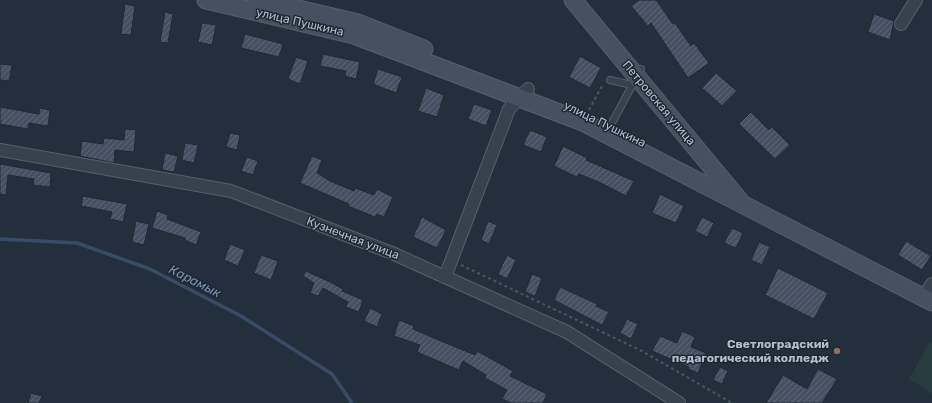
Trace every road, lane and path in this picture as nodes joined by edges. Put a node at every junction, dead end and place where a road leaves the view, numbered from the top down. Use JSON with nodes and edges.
{"nodes":[{"id":1,"x":206,"y":0,"type":"edge"},
{"id":2,"x":260,"y":0,"type":"edge"},
{"id":3,"x":573,"y":0,"type":"edge"},
{"id":4,"x":584,"y":0,"type":"edge"},
{"id":5,"x":916,"y":0,"type":"edge"},
{"id":6,"x":901,"y":24,"type":"dead end"},
{"id":7,"x":637,"y":77,"type":"junction"},
{"id":8,"x":610,"y":80,"type":"joint"},
{"id":9,"x":524,"y":93,"type":"junction"},
{"id":10,"x":588,"y":113,"type":"junction"},
{"id":11,"x":608,"y":130,"type":"junction"},
{"id":12,"x":0,"y":150,"type":"edge"},
{"id":13,"x":730,"y":188,"type":"junction"},
{"id":14,"x":746,"y":202,"type":"junction"},
{"id":15,"x":451,"y":261,"type":"junction"},
{"id":16,"x":445,"y":277,"type":"junction"},
{"id":17,"x":931,"y":292,"type":"edge"},
{"id":18,"x":678,"y":403,"type":"edge"},
{"id":19,"x":732,"y":403,"type":"edge"}],
"edges":[{"from":1,"to":9,"type":"street","name":"улица Пушкина"},
{"from":2,"to":9,"type":"street","name":"улица Пушкина"},
{"from":3,"to":7,"type":"street","name":"Петровская улица"},
{"from":4,"to":7,"type":"street"},
{"from":5,"to":6,"type":"street"},
{"from":7,"to":8,"type":"lane"},
{"from":7,"to":11,"type":"lane"},
{"from":7,"to":13,"type":"street","name":"Петровская улица"},
{"from":7,"to":14,"type":"street"},
{"from":8,"to":10,"type":"path"},
{"from":9,"to":10,"type":"street","name":"улица Пушкина"},
{"from":9,"to":11,"type":"street","name":"улица Пушкина"},
{"from":9,"to":15,"type":"street"},
{"from":10,"to":11,"type":"street","name":"улица Пушкина"},
{"from":11,"to":13,"type":"street","name":"улица Пушкина"},
{"from":11,"to":14,"type":"street","name":"улица Пушкина"},
{"from":12,"to":16,"type":"street","name":"Кузнечная улица"},
{"from":13,"to":14,"type":"street","name":"улица Пушкина"},
{"from":14,"to":17,"type":"street","name":"улица Пушкина"},
{"from":15,"to":16,"type":"street"},
{"from":15,"to":19,"type":"path"},
{"from":16,"to":18,"type":"street","name":"Кузнечная улица"}]}
